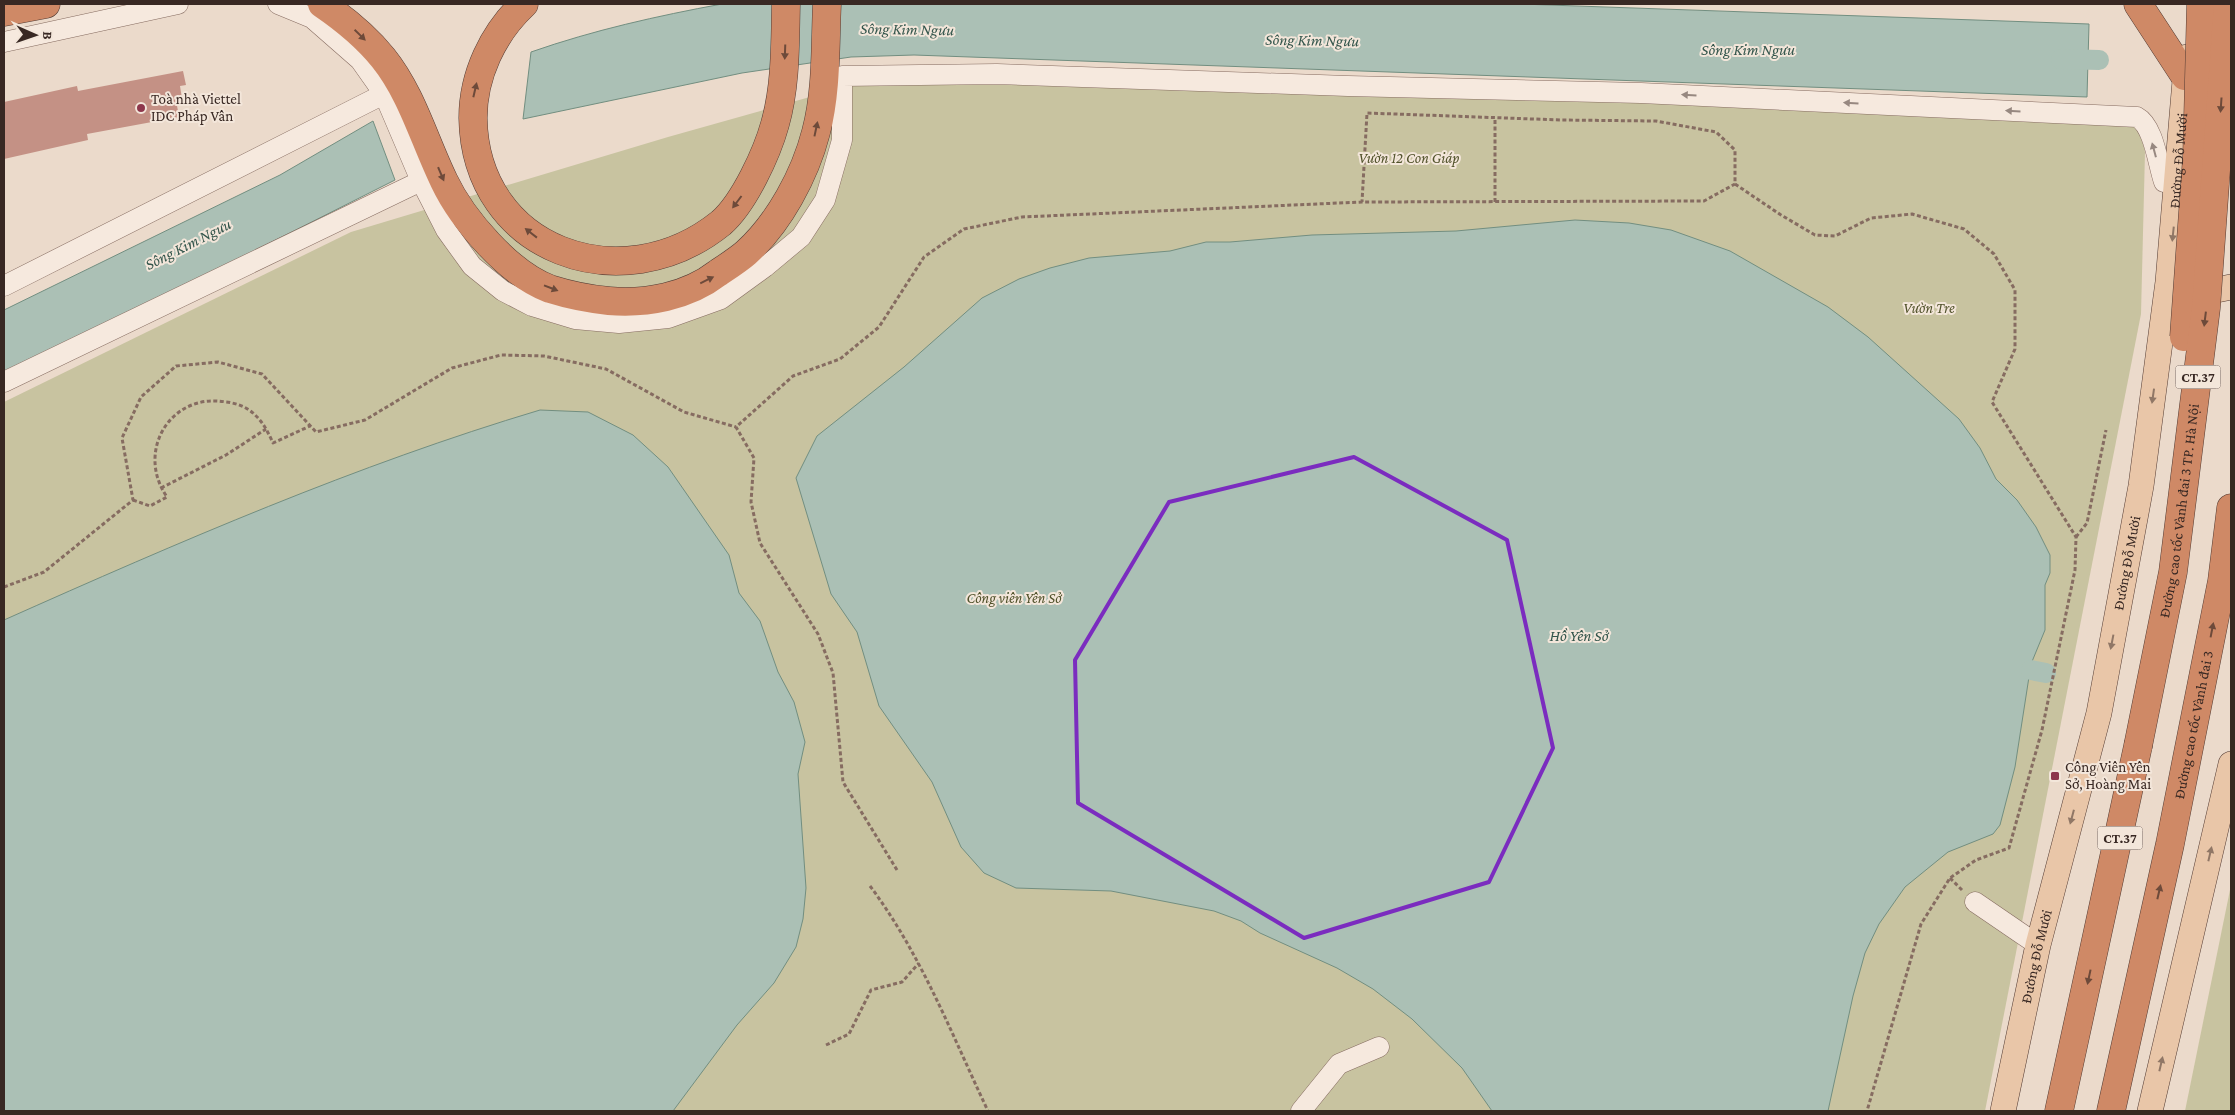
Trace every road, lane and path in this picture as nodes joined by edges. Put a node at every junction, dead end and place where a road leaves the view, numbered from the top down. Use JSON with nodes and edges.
{"nodes":[{"id":1,"x":46,"y":4,"type":"edge"},
{"id":2,"x":178,"y":4,"type":"edge"},
{"id":3,"x":278,"y":4,"type":"edge"},
{"id":4,"x":322,"y":4,"type":"edge"},
{"id":5,"x":524,"y":4,"type":"edge"},
{"id":6,"x":786,"y":4,"type":"edge"},
{"id":7,"x":827,"y":4,"type":"edge"},
{"id":8,"x":840,"y":4,"type":"edge"},
{"id":9,"x":2188,"y":4,"type":"edge"},
{"id":10,"x":2201,"y":4,"type":"edge"},
{"id":11,"x":2228,"y":4,"type":"edge"},
{"id":12,"x":2145,"y":8,"type":"edge"},
{"id":13,"x":4,"y":12,"type":"edge"},
{"id":14,"x":4,"y":42,"type":"edge"},
{"id":15,"x":842,"y":69,"type":"junction"},
{"id":16,"x":2186,"y":76,"type":"junction"},
{"id":17,"x":384,"y":94,"type":"junction"},
{"id":18,"x":1495,"y":118,"type":"junction"},
{"id":19,"x":421,"y":181,"type":"junction"},
{"id":20,"x":1735,"y":184,"type":"junction"},
{"id":21,"x":2178,"y":186,"type":"junction"},
{"id":22,"x":1362,"y":202,"type":"junction"},
{"id":23,"x":1495,"y":202,"type":"junction"},
{"id":24,"x":4,"y":286,"type":"edge"},
{"id":25,"x":2231,"y":287,"type":"edge"},
{"id":26,"x":2165,"y":308,"type":"junction"},
{"id":27,"x":4,"y":382,"type":"edge"},
{"id":28,"x":310,"y":426,"type":"junction"},
{"id":29,"x":736,"y":427,"type":"junction"},
{"id":30,"x":266,"y":429,"type":"junction"},
{"id":31,"x":2106,"y":430,"type":"dead end"},
{"id":32,"x":161,"y":488,"type":"junction"},
{"id":33,"x":133,"y":500,"type":"junction"},
{"id":34,"x":2231,"y":508,"type":"edge"},
{"id":35,"x":2076,"y":537,"type":"junction"},
{"id":36,"x":4,"y":587,"type":"edge"},
{"id":37,"x":2138,"y":746,"type":"junction"},
{"id":38,"x":2231,"y":764,"type":"edge"},
{"id":39,"x":897,"y":870,"type":"dead end"},
{"id":40,"x":870,"y":886,"type":"dead end"},
{"id":41,"x":1975,"y":902,"type":"dead end"},
{"id":42,"x":2038,"y":946,"type":"junction"},
{"id":43,"x":919,"y":962,"type":"junction"},
{"id":44,"x":826,"y":1045,"type":"dead end"},
{"id":45,"x":1379,"y":1047,"type":"dead end"},
{"id":46,"x":2003,"y":1110,"type":"edge"},
{"id":47,"x":988,"y":1111,"type":"edge"},
{"id":48,"x":1301,"y":1111,"type":"edge"},
{"id":49,"x":1867,"y":1111,"type":"edge"},
{"id":50,"x":2059,"y":1111,"type":"edge"},
{"id":51,"x":2111,"y":1111,"type":"edge"},
{"id":52,"x":2150,"y":1111,"type":"edge"}],
"edges":[{"from":1,"to":13,"type":"highway"},
{"from":2,"to":14,"type":"street"},
{"from":3,"to":17,"type":"street"},
{"from":4,"to":7,"type":"highway","one_way":true},
{"from":6,"to":5,"type":"highway","one_way":true},
{"from":8,"to":15,"type":"highway"},
{"from":9,"to":16,"type":"main road","name":"Đường Đỗ Mười"},
{"from":10,"to":37,"type":"highway","bridge":true},
{"from":11,"to":37,"type":"highway","name":"Đường cao tốc Vành đai 3 TP. Hà Nội","number":"CT.37","one_way":true,"bridge":true},
{"from":12,"to":16,"type":"highway"},
{"from":15,"to":19,"type":"street"},
{"from":21,"to":15,"type":"street","one_way":true},
{"from":16,"to":21,"type":"main road","name":"Đường Đỗ Mười"},
{"from":17,"to":19,"type":"street"},
{"from":17,"to":24,"type":"street"},
{"from":18,"to":20,"type":"path"},
{"from":18,"to":22,"type":"path"},
{"from":18,"to":23,"type":"path"},
{"from":19,"to":27,"type":"street"},
{"from":20,"to":23,"type":"path"},
{"from":20,"to":35,"type":"path"},
{"from":21,"to":26,"type":"main road","name":"Đường Đỗ Mười","one_way":true},
{"from":22,"to":23,"type":"path"},
{"from":22,"to":29,"type":"path"},
{"from":25,"to":26,"type":"main road"},
{"from":26,"to":42,"type":"main road","name":"Đường Đỗ Mười","one_way":true},
{"from":28,"to":29,"type":"path"},
{"from":28,"to":30,"type":"path"},
{"from":28,"to":33,"type":"path"},
{"from":29,"to":39,"type":"path"},
{"from":30,"to":32,"type":"path"},
{"from":30,"to":32,"type":"path"},
{"from":31,"to":35,"type":"path"},
{"from":32,"to":33,"type":"path"},
{"from":33,"to":36,"type":"path"},
{"from":51,"to":34,"type":"highway","name":"Đường cao tốc Vành đai 3","one_way":true},
{"from":35,"to":49,"type":"path"},
{"from":37,"to":50,"type":"highway","number":"CT.37","one_way":true},
{"from":52,"to":38,"type":"main road","one_way":true},
{"from":40,"to":43,"type":"path"},
{"from":41,"to":42,"type":"street"},
{"from":42,"to":46,"type":"main road","name":"Đường Đỗ Mười"},
{"from":43,"to":44,"type":"path"},
{"from":43,"to":47,"type":"path"},
{"from":45,"to":48,"type":"street"}]}
